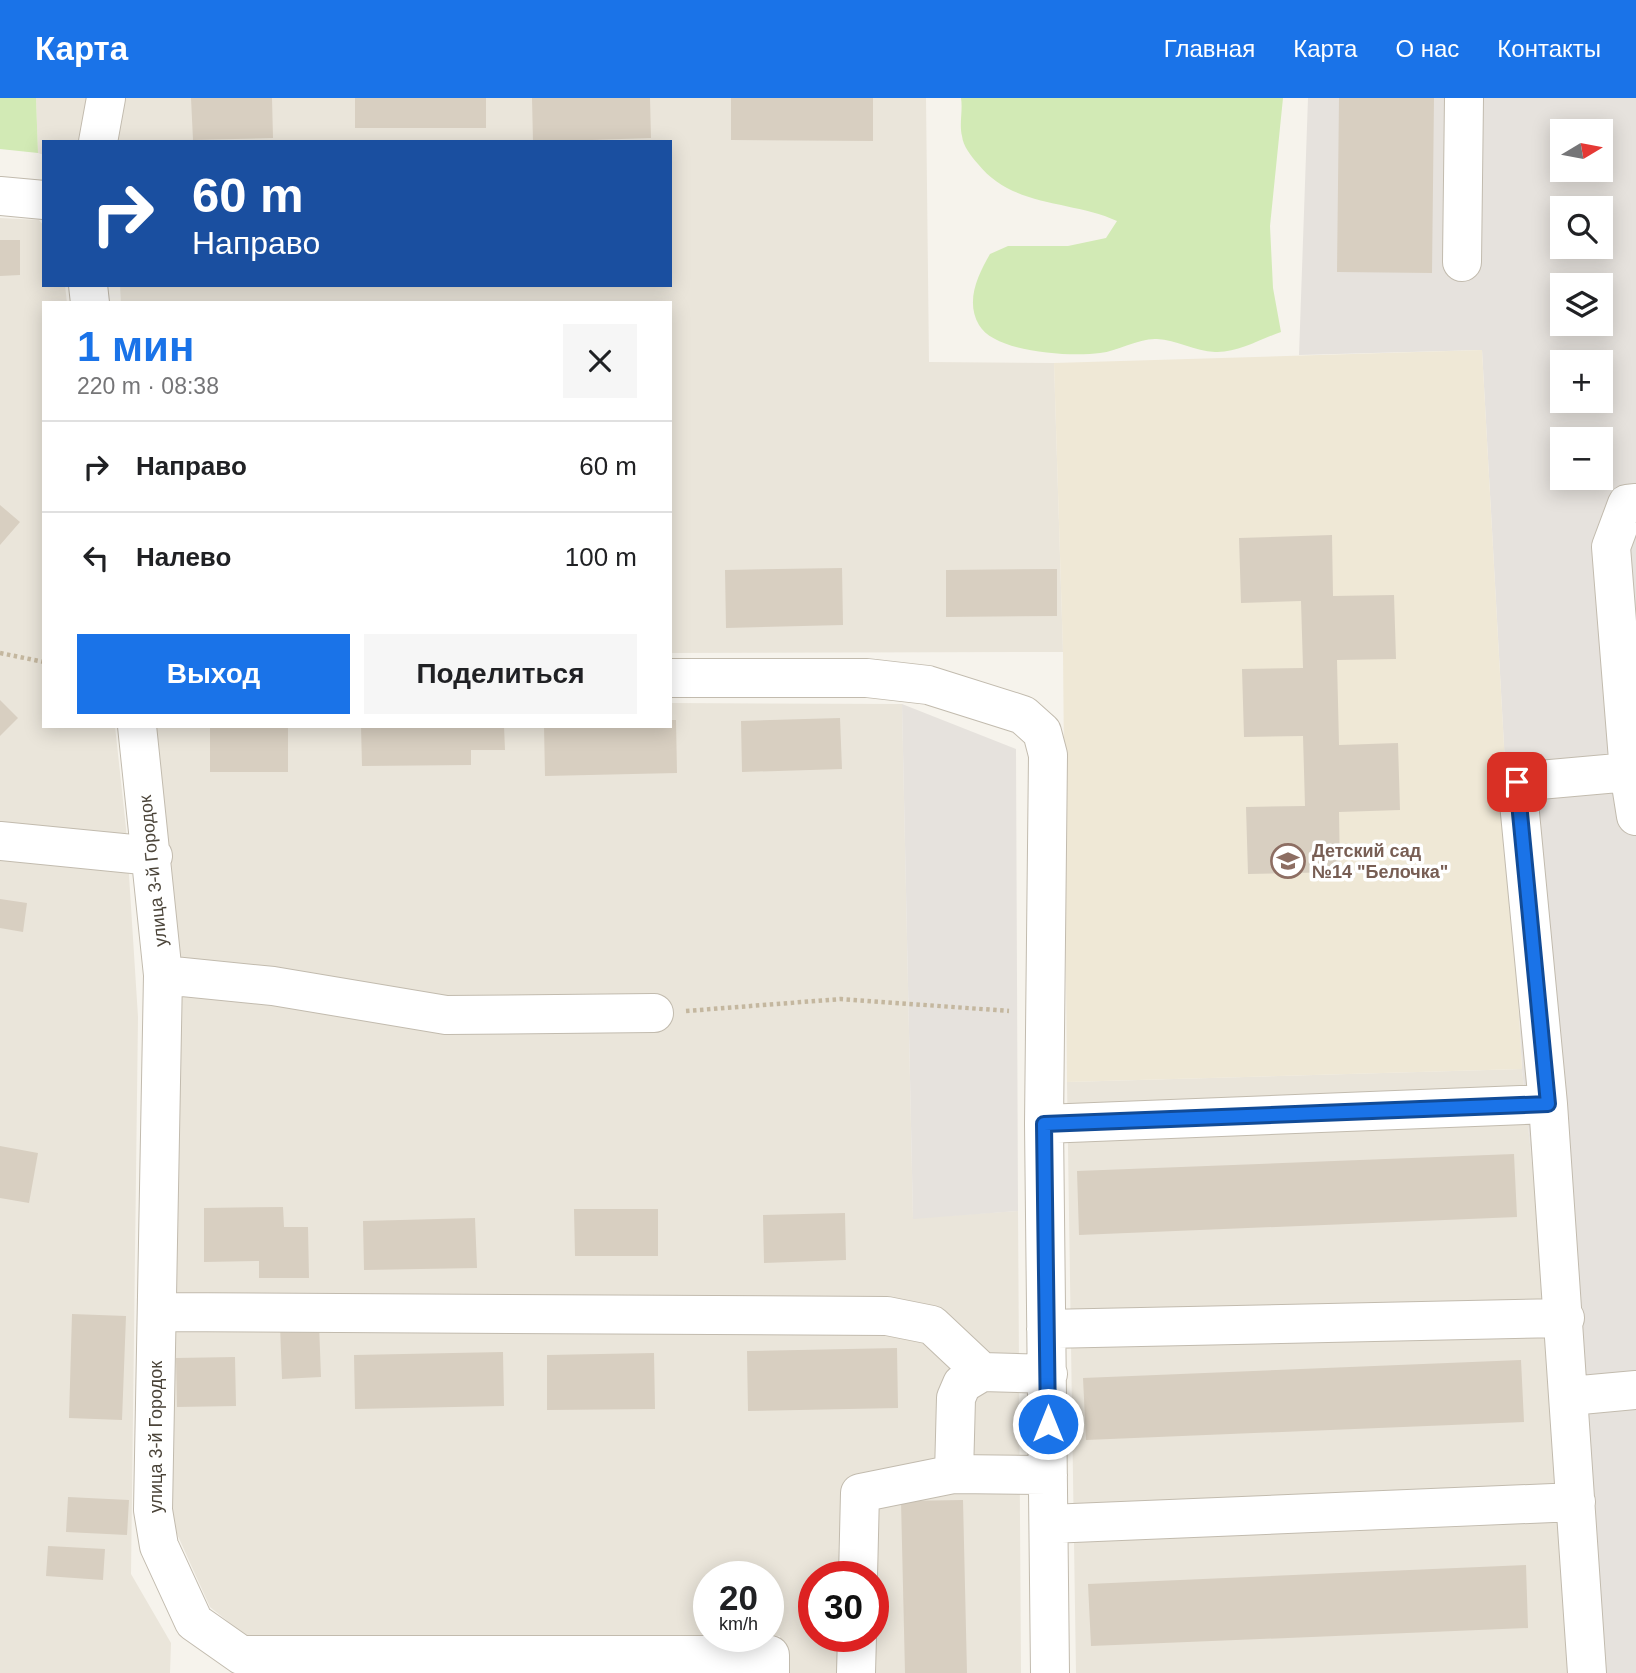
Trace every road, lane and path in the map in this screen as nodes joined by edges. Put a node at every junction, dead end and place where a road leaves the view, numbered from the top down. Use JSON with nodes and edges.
{"nodes":[{"id":1,"x":106,"y":98,"type":"edge"},
{"id":2,"x":1464,"y":98,"type":"edge"},
{"id":3,"x":98,"y":140,"type":"edge"},
{"id":4,"x":0,"y":196,"type":"edge"},
{"id":5,"x":42,"y":200,"type":"edge"},
{"id":6,"x":1462,"y":262,"type":"dead end"},
{"id":7,"x":1636,"y":503,"type":"edge"},
{"id":8,"x":0,"y":653,"type":"edge"},
{"id":9,"x":42,"y":662,"type":"edge"},
{"id":10,"x":672,"y":678,"type":"edge"},
{"id":11,"x":137,"y":728,"type":"edge"},
{"id":12,"x":1631,"y":756,"type":"edge"},
{"id":13,"x":1636,"y":816,"type":"edge"},
{"id":14,"x":0,"y":841,"type":"edge"},
{"id":15,"x":153,"y":856,"type":"junction"},
{"id":16,"x":163,"y":975,"type":"junction"},
{"id":17,"x":654,"y":1013,"type":"joint"},
{"id":18,"x":1045,"y":1013,"type":"junction"},
{"id":19,"x":1548,"y":1104,"type":"junction"},
{"id":20,"x":1044,"y":1124,"type":"junction"},
{"id":21,"x":158,"y":1312,"type":"junction"},
{"id":22,"x":1565,"y":1318,"type":"junction"},
{"id":23,"x":1046,"y":1329,"type":"junction"},
{"id":24,"x":982,"y":1372,"type":"junction"},
{"id":25,"x":1048,"y":1374,"type":"junction"},
{"id":26,"x":1636,"y":1390,"type":"edge"},
{"id":27,"x":1570,"y":1396,"type":"junction"},
{"id":28,"x":954,"y":1475,"type":"junction"},
{"id":29,"x":1048,"y":1475,"type":"junction"},
{"id":30,"x":1576,"y":1502,"type":"junction"},
{"id":31,"x":1049,"y":1524,"type":"junction"},
{"id":32,"x":858,"y":1561,"type":"edge"},
{"id":33,"x":857,"y":1652,"type":"edge"},
{"id":34,"x":770,"y":1673,"type":"edge"},
{"id":35,"x":856,"y":1673,"type":"edge"},
{"id":36,"x":1050,"y":1673,"type":"edge"},
{"id":37,"x":1587,"y":1673,"type":"edge"}],
"edges":[{"from":1,"to":3,"type":"street"},
{"from":2,"to":6,"type":"street"},
{"from":4,"to":5,"type":"street"},
{"from":7,"to":12,"type":"street"},
{"from":8,"to":9,"type":"path"},
{"from":10,"to":18,"type":"street"},
{"from":11,"to":15,"type":"street","name":"улица 3-й Городок"},
{"from":12,"to":13,"type":"street"},
{"from":12,"to":19,"type":"street"},
{"from":14,"to":15,"type":"street"},
{"from":15,"to":16,"type":"street","name":"улица 3-й Городок"},
{"from":16,"to":17,"type":"street"},
{"from":16,"to":21,"type":"street","name":"улица 3-й Городок"},
{"from":17,"to":18,"type":"path"},
{"from":18,"to":20,"type":"street"},
{"from":19,"to":20,"type":"street"},
{"from":19,"to":22,"type":"street"},
{"from":20,"to":23,"type":"street"},
{"from":21,"to":24,"type":"street"},
{"from":21,"to":34,"type":"street","name":"улица 3-й Городок"},
{"from":22,"to":23,"type":"street"},
{"from":22,"to":27,"type":"street"},
{"from":23,"to":25,"type":"street"},
{"from":24,"to":25,"type":"street"},
{"from":24,"to":28,"type":"street"},
{"from":25,"to":29,"type":"street"},
{"from":26,"to":27,"type":"street"},
{"from":27,"to":30,"type":"street"},
{"from":28,"to":29,"type":"street"},
{"from":28,"to":32,"type":"street"},
{"from":29,"to":31,"type":"street"},
{"from":30,"to":31,"type":"street"},
{"from":30,"to":37,"type":"street"},
{"from":31,"to":36,"type":"street"},
{"from":33,"to":35,"type":"street"}]}
